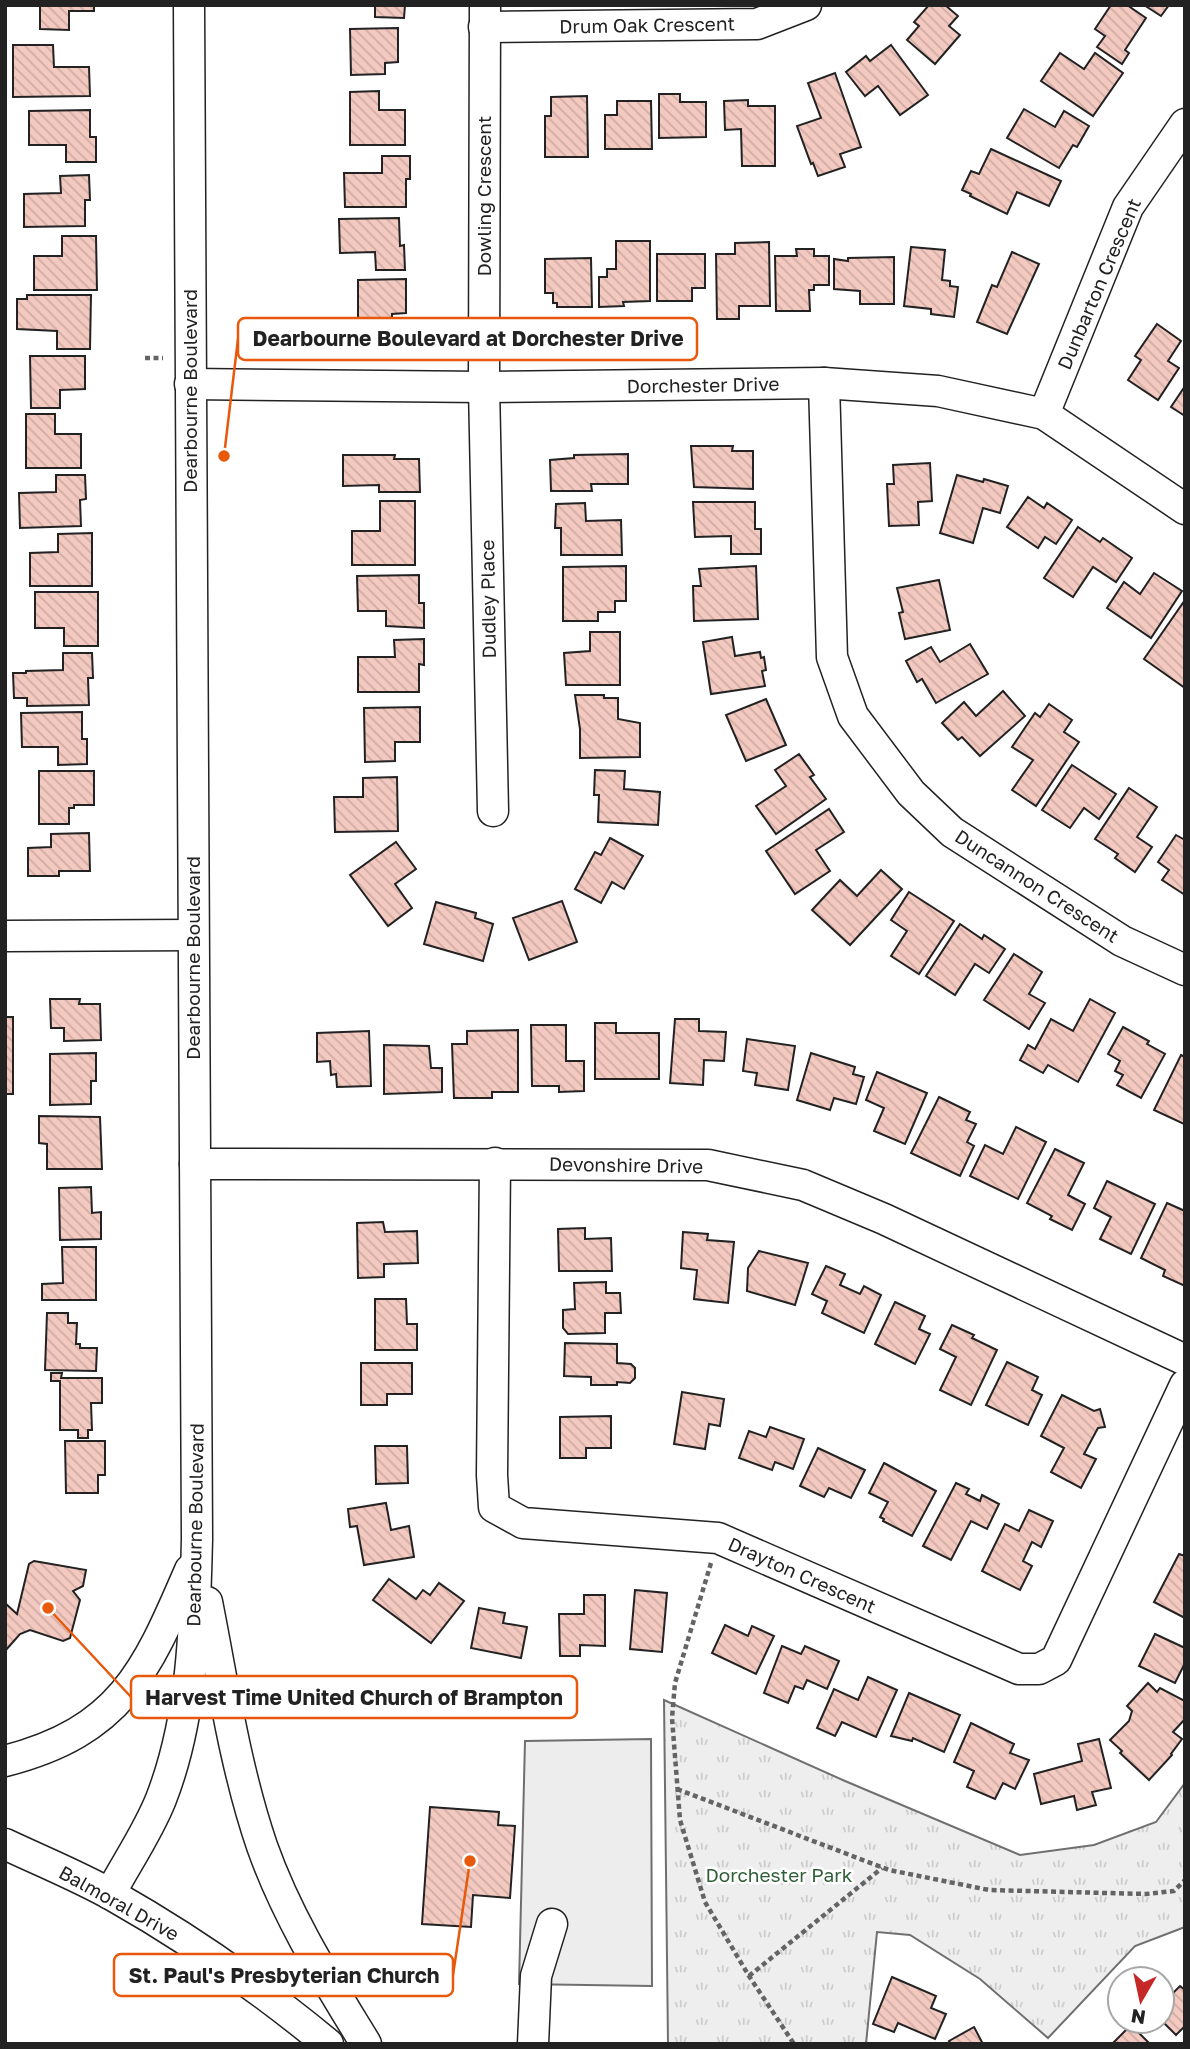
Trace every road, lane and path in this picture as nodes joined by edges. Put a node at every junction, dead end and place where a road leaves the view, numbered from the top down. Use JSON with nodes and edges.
{"nodes":[{"id":1,"x":189,"y":5,"type":"edge"},
{"id":2,"x":806,"y":5,"type":"edge"},
{"id":3,"x":484,"y":16,"type":"edge"},
{"id":4,"x":1185,"y":124,"type":"edge"},
{"id":5,"x":145,"y":358,"type":"dead end"},
{"id":6,"x":163,"y":358,"type":"dead end"},
{"id":7,"x":824,"y":383,"type":"junction"},
{"id":8,"x":190,"y":384,"type":"junction"},
{"id":9,"x":484,"y":387,"type":"junction"},
{"id":10,"x":1044,"y":414,"type":"junction"},
{"id":11,"x":1185,"y":509,"type":"edge"},
{"id":12,"x":493,"y":811,"type":"dead end"},
{"id":13,"x":193,"y":935,"type":"junction"},
{"id":14,"x":5,"y":936,"type":"edge"},
{"id":15,"x":1185,"y":970,"type":"edge"},
{"id":16,"x":495,"y":1163,"type":"junction"},
{"id":17,"x":195,"y":1164,"type":"junction"},
{"id":18,"x":1185,"y":1360,"type":"edge"},
{"id":19,"x":1185,"y":1385,"type":"edge"},
{"id":20,"x":718,"y":1538,"type":"junction"},
{"id":21,"x":197,"y":1553,"type":"junction"},
{"id":22,"x":5,"y":1761,"type":"edge"},
{"id":23,"x":677,"y":1789,"type":"junction"},
{"id":24,"x":5,"y":1844,"type":"edge"},
{"id":25,"x":882,"y":1868,"type":"junction"},
{"id":26,"x":1185,"y":1880,"type":"edge"},
{"id":27,"x":110,"y":1894,"type":"junction"},
{"id":28,"x":552,"y":1924,"type":"dead end"},
{"id":29,"x":749,"y":1976,"type":"junction"},
{"id":30,"x":328,"y":2044,"type":"edge"},
{"id":31,"x":366,"y":2044,"type":"edge"},
{"id":32,"x":533,"y":2044,"type":"edge"},
{"id":33,"x":794,"y":2044,"type":"edge"}],
"edges":[{"from":1,"to":8,"type":"street","name":"Dearbourne Boulevard"},
{"from":2,"to":3,"type":"street","name":"Drum Oak Crescent"},
{"from":3,"to":9,"type":"street","name":"Dowling Crescent"},
{"from":4,"to":10,"type":"street","name":"Dunbarton Crescent"},
{"from":5,"to":6,"type":"path"},
{"from":7,"to":9,"type":"street","name":"Dorchester Drive"},
{"from":7,"to":10,"type":"street","name":"Dorchester Drive"},
{"from":7,"to":15,"type":"street","name":"Duncannon Crescent"},
{"from":8,"to":9,"type":"street","name":"Dorchester Drive"},
{"from":8,"to":13,"type":"street","name":"Dearbourne Boulevard"},
{"from":9,"to":12,"type":"street","name":"Dudley Place"},
{"from":10,"to":11,"type":"street","name":"Dorchester Drive"},
{"from":13,"to":14,"type":"street"},
{"from":13,"to":17,"type":"street","name":"Dearbourne Boulevard"},
{"from":16,"to":17,"type":"street","name":"Devonshire Drive"},
{"from":16,"to":18,"type":"street","name":"Devonshire Drive"},
{"from":16,"to":20,"type":"street","name":"Drayton Crescent"},
{"from":17,"to":21,"type":"street","name":"Dearbourne Boulevard"},
{"from":19,"to":20,"type":"street","name":"Drayton Crescent"},
{"from":20,"to":23,"type":"path"},
{"from":21,"to":22,"type":"street"},
{"from":21,"to":27,"type":"street","name":"Dearbourne Boulevard"},
{"from":21,"to":31,"type":"street"},
{"from":23,"to":25,"type":"path"},
{"from":23,"to":29,"type":"path"},
{"from":24,"to":27,"type":"street","name":"Balmoral Drive"},
{"from":25,"to":26,"type":"path"},
{"from":25,"to":29,"type":"path"},
{"from":27,"to":30,"type":"street","name":"Balmoral Drive"},
{"from":28,"to":32,"type":"street"},
{"from":29,"to":33,"type":"path"}]}
